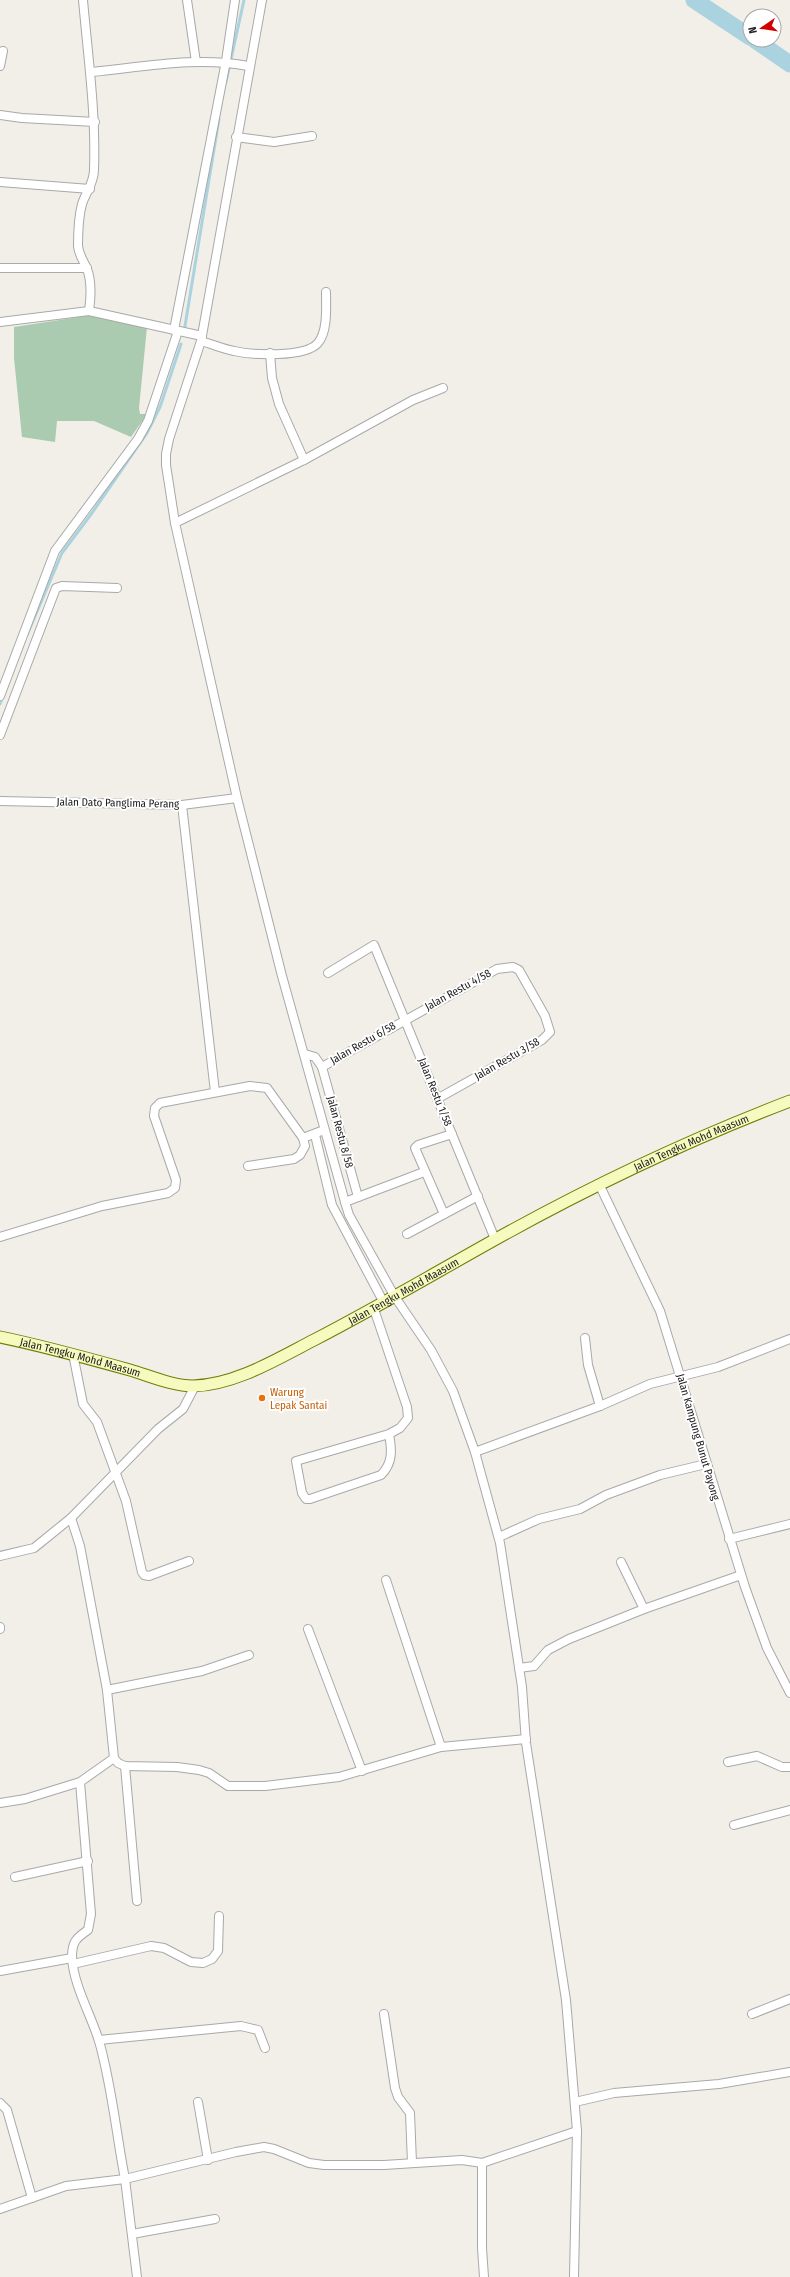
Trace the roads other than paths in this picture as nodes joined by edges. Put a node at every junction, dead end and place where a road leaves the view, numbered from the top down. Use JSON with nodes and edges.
{"nodes":[{"id":1,"x":84,"y":0,"type":"edge"},
{"id":2,"x":187,"y":0,"type":"edge"},
{"id":3,"x":235,"y":0,"type":"edge"},
{"id":4,"x":262,"y":0,"type":"edge"},
{"id":5,"x":3,"y":51,"type":"dead end"},
{"id":6,"x":226,"y":61,"type":"junction"},
{"id":7,"x":196,"y":62,"type":"junction"},
{"id":8,"x":0,"y":66,"type":"edge"},
{"id":9,"x":248,"y":66,"type":"junction"},
{"id":10,"x":92,"y":72,"type":"junction"},
{"id":11,"x":0,"y":115,"type":"edge"},
{"id":12,"x":94,"y":122,"type":"junction"},
{"id":13,"x":312,"y":136,"type":"dead end"},
{"id":14,"x":236,"y":137,"type":"junction"},
{"id":15,"x":0,"y":182,"type":"edge"},
{"id":16,"x":90,"y":189,"type":"junction"},
{"id":17,"x":0,"y":268,"type":"edge"},
{"id":18,"x":87,"y":268,"type":"junction"},
{"id":19,"x":326,"y":292,"type":"dead end"},
{"id":20,"x":89,"y":311,"type":"junction"},
{"id":21,"x":0,"y":322,"type":"edge"},
{"id":22,"x":176,"y":330,"type":"junction"},
{"id":23,"x":202,"y":338,"type":"junction"},
{"id":24,"x":270,"y":353,"type":"junction"},
{"id":25,"x":443,"y":388,"type":"dead end"},
{"id":26,"x":304,"y":460,"type":"junction"},
{"id":27,"x":175,"y":523,"type":"junction"},
{"id":28,"x":117,"y":588,"type":"dead end"},
{"id":29,"x":0,"y":696,"type":"edge"},
{"id":30,"x":0,"y":735,"type":"edge"},
{"id":31,"x":237,"y":798,"type":"junction"},
{"id":32,"x":0,"y":801,"type":"edge"},
{"id":33,"x":182,"y":805,"type":"junction"},
{"id":34,"x":513,"y":967,"type":"joint"},
{"id":35,"x":328,"y":973,"type":"dead end"},
{"id":36,"x":405,"y":1019,"type":"junction"},
{"id":37,"x":305,"y":1054,"type":"junction"},
{"id":38,"x":322,"y":1067,"type":"junction"},
{"id":39,"x":215,"y":1092,"type":"junction"},
{"id":40,"x":438,"y":1099,"type":"junction"},
{"id":41,"x":790,"y":1101,"type":"edge"},
{"id":42,"x":324,"y":1130,"type":"junction"},
{"id":43,"x":314,"y":1134,"type":"junction"},
{"id":44,"x":452,"y":1134,"type":"junction"},
{"id":45,"x":303,"y":1138,"type":"junction"},
{"id":46,"x":248,"y":1166,"type":"dead end"},
{"id":47,"x":424,"y":1172,"type":"junction"},
{"id":48,"x":599,"y":1184,"type":"junction"},
{"id":49,"x":478,"y":1196,"type":"junction"},
{"id":50,"x":358,"y":1197,"type":"junction"},
{"id":51,"x":345,"y":1202,"type":"junction"},
{"id":52,"x":444,"y":1214,"type":"junction"},
{"id":53,"x":407,"y":1234,"type":"dead end"},
{"id":54,"x":0,"y":1237,"type":"edge"},
{"id":55,"x":496,"y":1239,"type":"junction"},
{"id":56,"x":395,"y":1297,"type":"junction"},
{"id":57,"x":379,"y":1306,"type":"junction"},
{"id":58,"x":0,"y":1336,"type":"edge"},
{"id":59,"x":584,"y":1338,"type":"dead end"},
{"id":60,"x":790,"y":1339,"type":"edge"},
{"id":61,"x":73,"y":1354,"type":"junction"},
{"id":62,"x":680,"y":1376,"type":"junction"},
{"id":63,"x":195,"y":1386,"type":"junction"},
{"id":64,"x":600,"y":1406,"type":"junction"},
{"id":65,"x":389,"y":1434,"type":"junction"},
{"id":66,"x":474,"y":1452,"type":"junction"},
{"id":67,"x":706,"y":1464,"type":"junction"},
{"id":68,"x":116,"y":1472,"type":"junction"},
{"id":69,"x":71,"y":1518,"type":"junction"},
{"id":70,"x":790,"y":1524,"type":"edge"},
{"id":71,"x":499,"y":1537,"type":"junction"},
{"id":72,"x":729,"y":1539,"type":"junction"},
{"id":73,"x":0,"y":1556,"type":"edge"},
{"id":74,"x":189,"y":1561,"type":"dead end"},
{"id":75,"x":621,"y":1562,"type":"dead end"},
{"id":76,"x":741,"y":1575,"type":"junction"},
{"id":77,"x":386,"y":1580,"type":"dead end"},
{"id":78,"x":644,"y":1609,"type":"junction"},
{"id":79,"x":308,"y":1629,"type":"dead end"},
{"id":80,"x":249,"y":1655,"type":"dead end"},
{"id":81,"x":519,"y":1668,"type":"junction"},
{"id":82,"x":107,"y":1690,"type":"junction"},
{"id":83,"x":790,"y":1693,"type":"edge"},
{"id":84,"x":526,"y":1739,"type":"junction"},
{"id":85,"x":441,"y":1747,"type":"junction"},
{"id":86,"x":114,"y":1758,"type":"junction"},
{"id":87,"x":728,"y":1762,"type":"dead end"},
{"id":88,"x":125,"y":1766,"type":"junction"},
{"id":89,"x":790,"y":1767,"type":"edge"},
{"id":90,"x":362,"y":1771,"type":"junction"},
{"id":91,"x":80,"y":1782,"type":"junction"},
{"id":92,"x":0,"y":1803,"type":"edge"},
{"id":93,"x":790,"y":1810,"type":"edge"},
{"id":94,"x":734,"y":1825,"type":"dead end"},
{"id":95,"x":88,"y":1861,"type":"junction"},
{"id":96,"x":15,"y":1877,"type":"dead end"},
{"id":97,"x":137,"y":1901,"type":"dead end"},
{"id":98,"x":219,"y":1916,"type":"dead end"},
{"id":99,"x":73,"y":1961,"type":"junction"},
{"id":100,"x":0,"y":1971,"type":"edge"},
{"id":101,"x":790,"y":1999,"type":"edge"},
{"id":102,"x":384,"y":2014,"type":"dead end"},
{"id":103,"x":752,"y":2014,"type":"dead end"},
{"id":104,"x":98,"y":2040,"type":"junction"},
{"id":105,"x":265,"y":2048,"type":"dead end"},
{"id":106,"x":790,"y":2072,"type":"edge"},
{"id":107,"x":198,"y":2102,"type":"dead end"},
{"id":108,"x":575,"y":2102,"type":"junction"},
{"id":109,"x":0,"y":2104,"type":"edge"},
{"id":110,"x":577,"y":2131,"type":"junction"},
{"id":111,"x":208,"y":2160,"type":"junction"},
{"id":112,"x":482,"y":2163,"type":"junction"},
{"id":113,"x":412,"y":2164,"type":"junction"},
{"id":114,"x":125,"y":2179,"type":"junction"},
{"id":115,"x":32,"y":2198,"type":"junction"},
{"id":116,"x":0,"y":2209,"type":"edge"},
{"id":117,"x":215,"y":2219,"type":"dead end"},
{"id":118,"x":132,"y":2234,"type":"junction"},
{"id":119,"x":137,"y":2277,"type":"edge"},
{"id":120,"x":484,"y":2277,"type":"edge"},
{"id":121,"x":574,"y":2277,"type":"edge"}],
"edges":[{"from":1,"to":10,"type":"street"},
{"from":2,"to":7,"type":"street"},
{"from":3,"to":6,"type":"street"},
{"from":4,"to":9,"type":"street"},
{"from":5,"to":8,"type":"street"},
{"from":6,"to":7,"type":"street"},
{"from":6,"to":9,"type":"street"},
{"from":6,"to":22,"type":"street"},
{"from":7,"to":10,"type":"street"},
{"from":9,"to":14,"type":"street"},
{"from":10,"to":12,"type":"street"},
{"from":11,"to":12,"type":"street"},
{"from":12,"to":16,"type":"street"},
{"from":13,"to":14,"type":"street"},
{"from":14,"to":23,"type":"street"},
{"from":15,"to":16,"type":"street"},
{"from":16,"to":18,"type":"street"},
{"from":17,"to":18,"type":"street"},
{"from":18,"to":20,"type":"street"},
{"from":19,"to":24,"type":"street"},
{"from":20,"to":21,"type":"street"},
{"from":20,"to":22,"type":"street"},
{"from":22,"to":23,"type":"street"},
{"from":22,"to":29,"type":"street"},
{"from":23,"to":24,"type":"street"},
{"from":23,"to":27,"type":"street"},
{"from":24,"to":26,"type":"street"},
{"from":25,"to":26,"type":"street"},
{"from":26,"to":27,"type":"street"},
{"from":27,"to":31,"type":"street"},
{"from":28,"to":30,"type":"street"},
{"from":31,"to":33,"type":"street","name":"Jalan Dato Panglima Perang"},
{"from":31,"to":37,"type":"street"},
{"from":32,"to":33,"type":"street","name":"Jalan Dato Panglima Perang"},
{"from":33,"to":39,"type":"street"},
{"from":34,"to":36,"type":"street","name":"Jalan Restu 4/58"},
{"from":34,"to":40,"type":"street","name":"Jalan Restu 3/58"},
{"from":35,"to":36,"type":"street","name":"Jalan Restu 1/58"},
{"from":36,"to":38,"type":"street","name":"Jalan Restu 6/58"},
{"from":36,"to":40,"type":"street","name":"Jalan Restu 1/58"},
{"from":37,"to":38,"type":"street"},
{"from":37,"to":42,"type":"street"},
{"from":38,"to":50,"type":"street","name":"Jalan Restu 8/58"},
{"from":39,"to":45,"type":"street"},
{"from":39,"to":54,"type":"street"},
{"from":40,"to":44,"type":"street","name":"Jalan Restu 1/58"},
{"from":41,"to":48,"type":"main road","name":"Jalan Tengku Mohd Maasum"},
{"from":42,"to":43,"type":"street"},
{"from":42,"to":51,"type":"street"},
{"from":43,"to":45,"type":"street"},
{"from":43,"to":57,"type":"street"},
{"from":44,"to":47,"type":"street"},
{"from":44,"to":49,"type":"street","name":"Jalan Restu 1/58"},
{"from":45,"to":46,"type":"street"},
{"from":47,"to":50,"type":"street"},
{"from":47,"to":52,"type":"street"},
{"from":48,"to":55,"type":"main road","name":"Jalan Tengku Mohd Maasum"},
{"from":48,"to":62,"type":"street","name":"Jalan Kampung Bunut Payong"},
{"from":49,"to":52,"type":"street"},
{"from":49,"to":55,"type":"street","name":"Jalan Restu 1/58"},
{"from":50,"to":51,"type":"street"},
{"from":51,"to":56,"type":"street"},
{"from":52,"to":53,"type":"street"},
{"from":55,"to":56,"type":"main road","name":"Jalan Tengku Mohd Maasum"},
{"from":56,"to":57,"type":"main road","name":"Jalan Tengku Mohd Maasum"},
{"from":56,"to":66,"type":"street"},
{"from":57,"to":63,"type":"main road","name":"Jalan Tengku Mohd Maasum"},
{"from":57,"to":65,"type":"street"},
{"from":58,"to":61,"type":"main road","name":"Jalan Tengku Mohd Maasum"},
{"from":59,"to":64,"type":"street"},
{"from":60,"to":62,"type":"street"},
{"from":61,"to":63,"type":"main road","name":"Jalan Tengku Mohd Maasum"},
{"from":61,"to":68,"type":"street"},
{"from":62,"to":64,"type":"street"},
{"from":62,"to":67,"type":"street","name":"Jalan Kampung Bunut Payong"},
{"from":63,"to":68,"type":"street"},
{"from":64,"to":66,"type":"street"},
{"from":65,"to":65,"type":"street"},
{"from":66,"to":71,"type":"street"},
{"from":67,"to":71,"type":"street"},
{"from":67,"to":72,"type":"street","name":"Jalan Kampung Bunut Payong"},
{"from":68,"to":69,"type":"street"},
{"from":68,"to":74,"type":"street"},
{"from":69,"to":73,"type":"street"},
{"from":69,"to":82,"type":"street"},
{"from":70,"to":72,"type":"street"},
{"from":71,"to":81,"type":"street"},
{"from":72,"to":76,"type":"street","name":"Jalan Kampung Bunut Payong"},
{"from":75,"to":78,"type":"street"},
{"from":76,"to":78,"type":"street"},
{"from":76,"to":83,"type":"street","name":"Jalan Kampung Bunut Payong"},
{"from":77,"to":85,"type":"street"},
{"from":78,"to":81,"type":"street"},
{"from":79,"to":90,"type":"street"},
{"from":80,"to":82,"type":"street"},
{"from":81,"to":84,"type":"street"},
{"from":82,"to":86,"type":"street"},
{"from":84,"to":85,"type":"street"},
{"from":84,"to":108,"type":"street"},
{"from":85,"to":90,"type":"street"},
{"from":86,"to":88,"type":"street"},
{"from":86,"to":91,"type":"street"},
{"from":87,"to":89,"type":"street"},
{"from":88,"to":90,"type":"street"},
{"from":88,"to":97,"type":"street"},
{"from":91,"to":92,"type":"street"},
{"from":91,"to":95,"type":"street"},
{"from":93,"to":94,"type":"street"},
{"from":95,"to":96,"type":"street"},
{"from":95,"to":99,"type":"street"},
{"from":98,"to":99,"type":"street"},
{"from":99,"to":100,"type":"street"},
{"from":99,"to":104,"type":"street"},
{"from":101,"to":103,"type":"street"},
{"from":102,"to":113,"type":"street"},
{"from":104,"to":105,"type":"street"},
{"from":104,"to":114,"type":"street"},
{"from":106,"to":108,"type":"street"},
{"from":107,"to":111,"type":"street"},
{"from":108,"to":110,"type":"street"},
{"from":109,"to":115,"type":"street"},
{"from":110,"to":112,"type":"street"},
{"from":110,"to":121,"type":"street"},
{"from":111,"to":113,"type":"street"},
{"from":111,"to":114,"type":"street"},
{"from":112,"to":113,"type":"street"},
{"from":112,"to":120,"type":"street"},
{"from":114,"to":115,"type":"street"},
{"from":114,"to":118,"type":"street"},
{"from":115,"to":116,"type":"street"},
{"from":117,"to":118,"type":"street"},
{"from":118,"to":119,"type":"street"}]}
